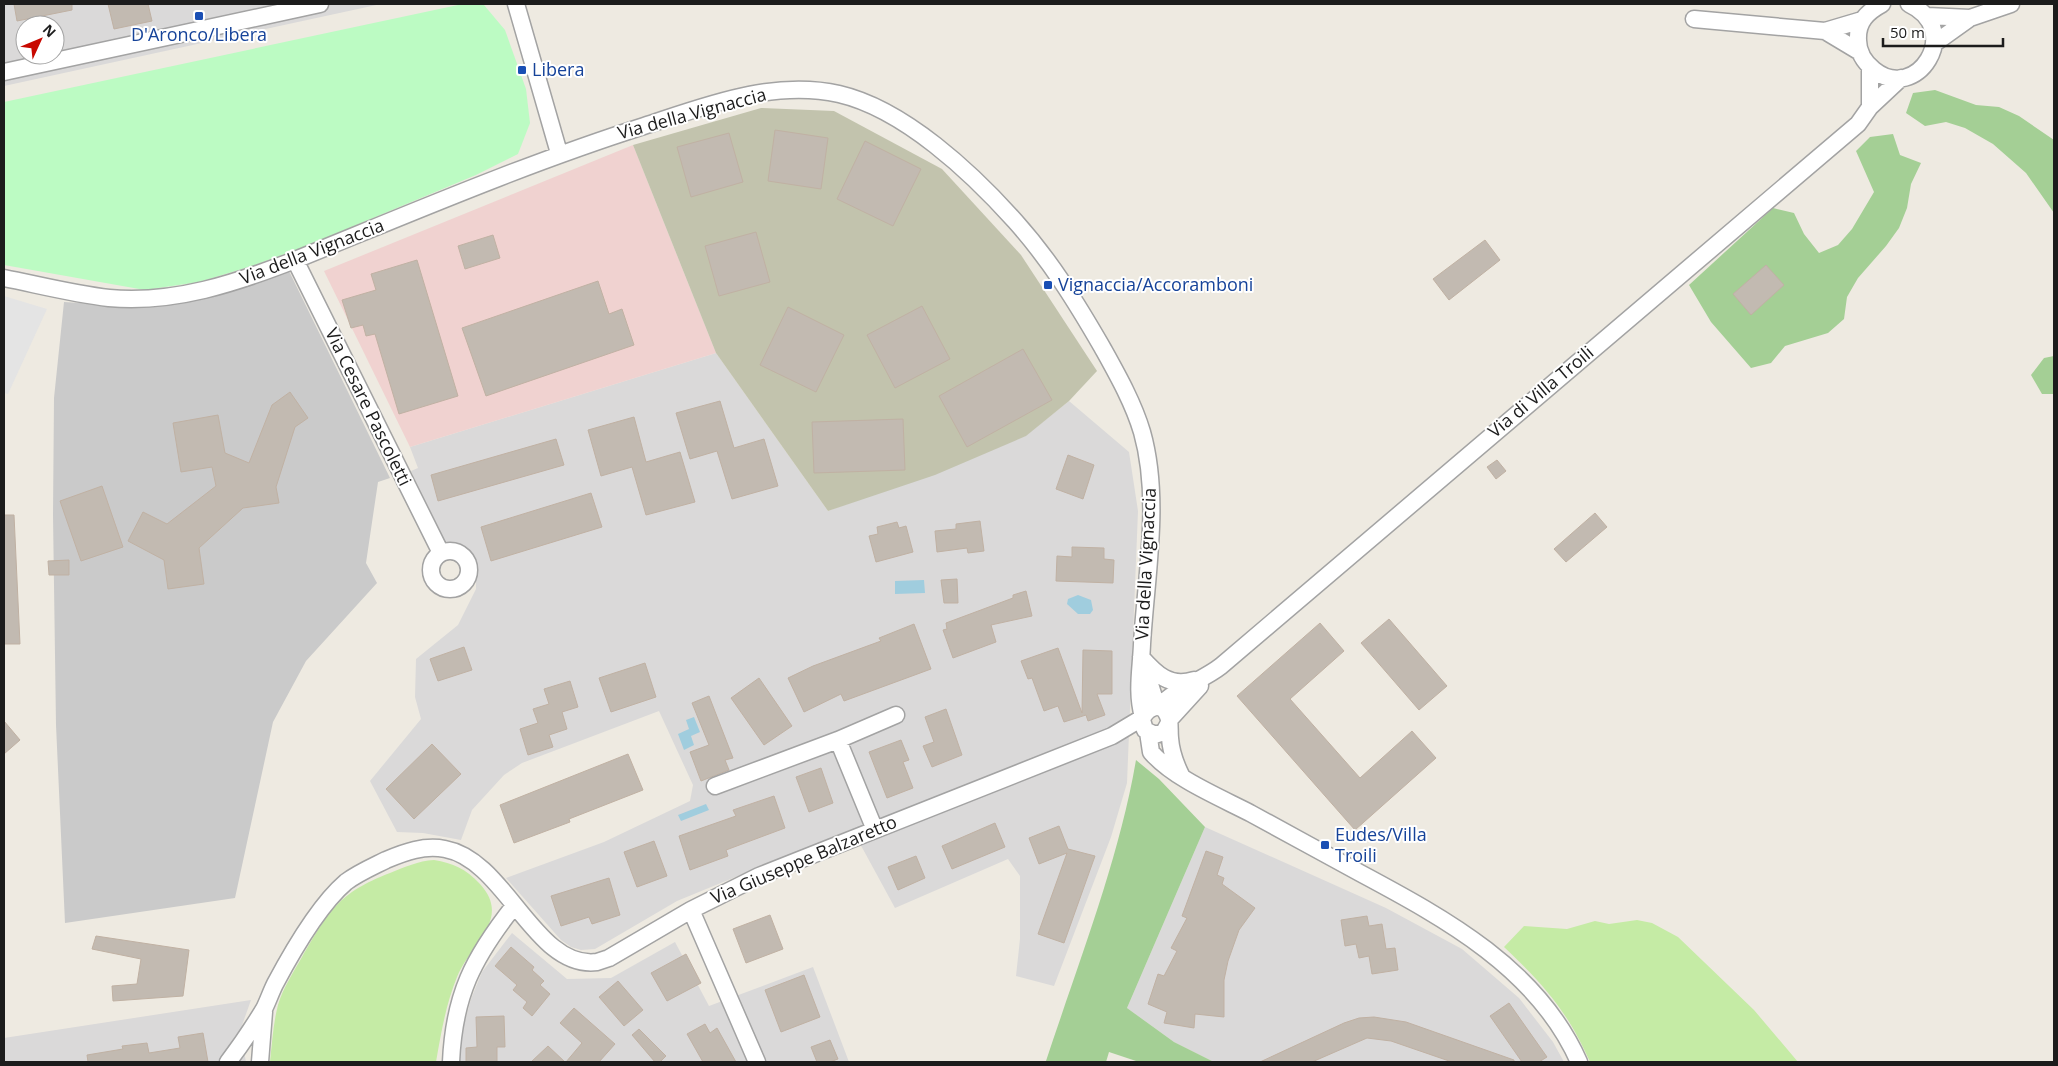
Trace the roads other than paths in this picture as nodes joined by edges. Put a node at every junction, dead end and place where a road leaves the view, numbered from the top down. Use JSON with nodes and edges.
{"nodes":[{"id":1,"x":320,"y":4,"type":"edge"},
{"id":2,"x":516,"y":4,"type":"edge"},
{"id":3,"x":1882,"y":4,"type":"edge"},
{"id":4,"x":1909,"y":4,"type":"edge"},
{"id":5,"x":2011,"y":4,"type":"edge"},
{"id":6,"x":1927,"y":16,"type":"junction"},
{"id":7,"x":1970,"y":18,"type":"junction"},
{"id":8,"x":1694,"y":19,"type":"dead end"},
{"id":9,"x":1862,"y":20,"type":"junction"},
{"id":10,"x":1825,"y":31,"type":"junction"},
{"id":11,"x":1935,"y":43,"type":"junction"},
{"id":12,"x":1860,"y":52,"type":"junction"},
{"id":13,"x":1870,"y":67,"type":"junction"},
{"id":14,"x":4,"y":72,"type":"edge"},
{"id":15,"x":1901,"y":78,"type":"junction"},
{"id":16,"x":1870,"y":107,"type":"junction"},
{"id":17,"x":559,"y":153,"type":"junction"},
{"id":18,"x":295,"y":260,"type":"junction"},
{"id":19,"x":4,"y":278,"type":"edge"},
{"id":20,"x":441,"y":554,"type":"dead end"},
{"id":21,"x":1142,"y":657,"type":"junction"},
{"id":22,"x":1209,"y":675,"type":"junction"},
{"id":23,"x":1158,"y":707,"type":"junction"},
{"id":24,"x":896,"y":715,"type":"dead end"},
{"id":25,"x":1169,"y":721,"type":"junction"},
{"id":26,"x":1145,"y":724,"type":"junction"},
{"id":27,"x":838,"y":740,"type":"junction"},
{"id":28,"x":1181,"y":775,"type":"junction"},
{"id":29,"x":715,"y":786,"type":"dead end"},
{"id":30,"x":875,"y":830,"type":"junction"},
{"id":31,"x":514,"y":906,"type":"junction"},
{"id":32,"x":691,"y":910,"type":"junction"},
{"id":33,"x":265,"y":1007,"type":"junction"},
{"id":34,"x":228,"y":1062,"type":"edge"},
{"id":35,"x":260,"y":1062,"type":"edge"},
{"id":36,"x":451,"y":1062,"type":"edge"},
{"id":37,"x":758,"y":1062,"type":"edge"},
{"id":38,"x":1579,"y":1062,"type":"edge"}],
"edges":[{"from":1,"to":14,"type":"street"},
{"from":2,"to":17,"type":"street"},
{"from":3,"to":9,"type":"street"},
{"from":4,"to":6,"type":"street"},
{"from":5,"to":7,"type":"street","name":"Via di Villa Troili"},
{"from":6,"to":7,"type":"street","name":"Via di Villa Troili"},
{"from":6,"to":11,"type":"street"},
{"from":7,"to":11,"type":"street","name":"Via di Villa Troili"},
{"from":8,"to":10,"type":"street"},
{"from":9,"to":10,"type":"street"},
{"from":9,"to":12,"type":"street"},
{"from":10,"to":12,"type":"street"},
{"from":11,"to":15,"type":"street","name":"Via di Villa Troili"},
{"from":12,"to":13,"type":"street"},
{"from":13,"to":15,"type":"street"},
{"from":13,"to":16,"type":"street"},
{"from":15,"to":16,"type":"street","name":"Via di Villa Troili"},
{"from":16,"to":22,"type":"street","name":"Via di Villa Troili"},
{"from":17,"to":18,"type":"street","name":"Via della Vignaccia"},
{"from":17,"to":21,"type":"street","name":"Via della Vignaccia"},
{"from":18,"to":19,"type":"street","name":"Via della Vignaccia"},
{"from":18,"to":20,"type":"street","name":"Via Cesare Pascoletti"},
{"from":21,"to":22,"type":"street"},
{"from":21,"to":23,"type":"street","name":"Via della Vignaccia"},
{"from":21,"to":26,"type":"street","name":"Via della Vignaccia"},
{"from":22,"to":23,"type":"street","name":"Via di Villa Troili"},
{"from":22,"to":25,"type":"street","name":"Via di Villa Troili"},
{"from":23,"to":25,"type":"street"},
{"from":23,"to":26,"type":"street"},
{"from":24,"to":27,"type":"street"},
{"from":25,"to":26,"type":"street"},
{"from":25,"to":28,"type":"street"},
{"from":26,"to":28,"type":"street","name":"Via della Vignaccia"},
{"from":26,"to":30,"type":"street","name":"Via Giuseppe Balzaretto"},
{"from":27,"to":29,"type":"street"},
{"from":27,"to":30,"type":"street"},
{"from":28,"to":38,"type":"street","name":"Via della Vignaccia"},
{"from":30,"to":32,"type":"street","name":"Via Giuseppe Balzaretto"},
{"from":31,"to":32,"type":"street","name":"Via Giuseppe Balzaretto"},
{"from":31,"to":33,"type":"street","name":"Via Giuseppe Balzaretto"},
{"from":31,"to":36,"type":"street"},
{"from":32,"to":37,"type":"street"},
{"from":33,"to":34,"type":"street","name":"Via Giuseppe Balzaretto"},
{"from":33,"to":35,"type":"street"}]}
